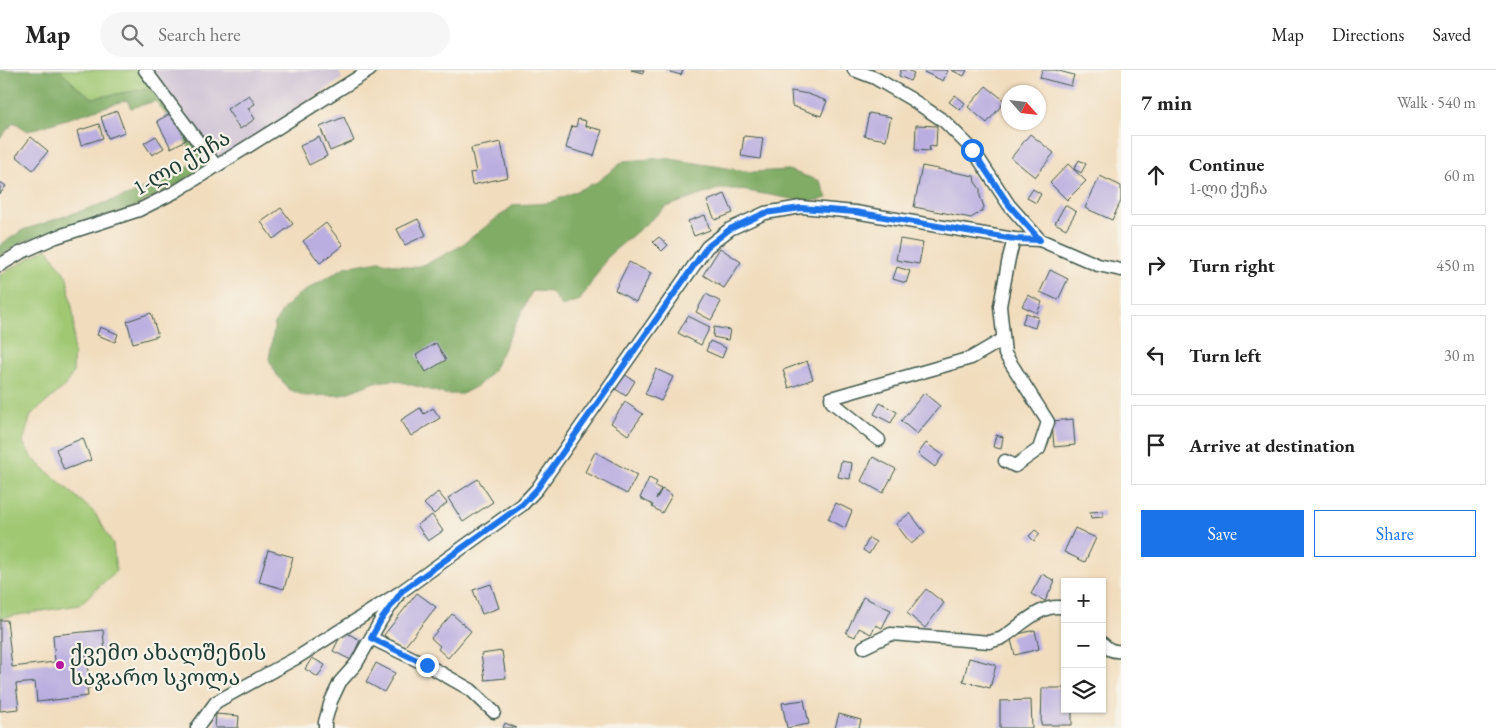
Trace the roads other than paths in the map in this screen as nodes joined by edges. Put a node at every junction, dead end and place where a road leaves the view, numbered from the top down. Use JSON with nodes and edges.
{"nodes":[{"id":1,"x":145,"y":70,"type":"edge"},
{"id":2,"x":370,"y":70,"type":"edge"},
{"id":3,"x":854,"y":70,"type":"edge"},
{"id":4,"x":876,"y":74,"type":"edge"},
{"id":5,"x":216,"y":166,"type":"junction"},
{"id":6,"x":1014,"y":239,"type":"junction"},
{"id":7,"x":1040,"y":240,"type":"junction"},
{"id":8,"x":0,"y":265,"type":"edge"},
{"id":9,"x":1121,"y":270,"type":"edge"},
{"id":10,"x":1002,"y":340,"type":"junction"},
{"id":11,"x":879,"y":440,"type":"dead end"},
{"id":12,"x":1005,"y":461,"type":"dead end"},
{"id":13,"x":402,"y":591,"type":"junction"},
{"id":14,"x":1061,"y":607,"type":"edge"},
{"id":15,"x":371,"y":638,"type":"junction"},
{"id":16,"x":864,"y":647,"type":"dead end"},
{"id":17,"x":1106,"y":647,"type":"edge"},
{"id":18,"x":1121,"y":651,"type":"edge"},
{"id":19,"x":494,"y":712,"type":"dead end"},
{"id":20,"x":197,"y":728,"type":"edge"},
{"id":21,"x":325,"y":728,"type":"edge"}],
"edges":[{"from":1,"to":5,"type":"street"},
{"from":2,"to":5,"type":"street","name":"1-ლი ქუჩა"},
{"from":3,"to":4,"type":"street"},
{"from":4,"to":7,"type":"street"},
{"from":5,"to":8,"type":"street","name":"1-ლი ქუჩა"},
{"from":6,"to":7,"type":"street"},
{"from":6,"to":10,"type":"street"},
{"from":6,"to":13,"type":"street"},
{"from":7,"to":9,"type":"street"},
{"from":10,"to":11,"type":"street"},
{"from":10,"to":12,"type":"street"},
{"from":13,"to":15,"type":"street"},
{"from":13,"to":20,"type":"street"},
{"from":14,"to":16,"type":"street"},
{"from":15,"to":19,"type":"street"},
{"from":15,"to":21,"type":"street"},
{"from":17,"to":18,"type":"street"}]}
